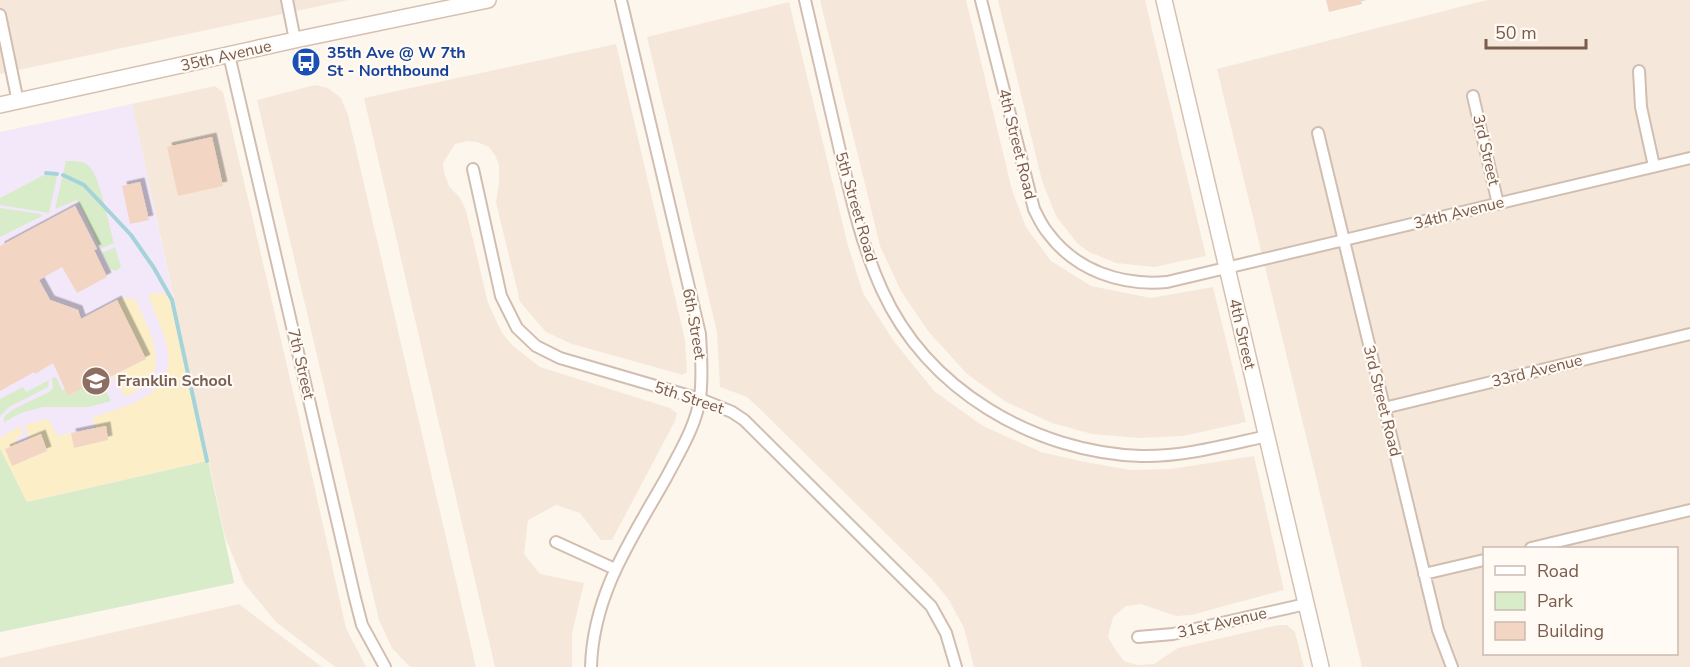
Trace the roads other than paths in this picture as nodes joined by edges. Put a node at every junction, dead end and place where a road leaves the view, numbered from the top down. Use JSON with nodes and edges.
{"nodes":[{"id":1,"x":287,"y":0,"type":"edge"},
{"id":2,"x":488,"y":0,"type":"edge"},
{"id":3,"x":621,"y":0,"type":"edge"},
{"id":4,"x":805,"y":0,"type":"edge"},
{"id":5,"x":981,"y":0,"type":"edge"},
{"id":6,"x":1164,"y":0,"type":"edge"},
{"id":7,"x":0,"y":15,"type":"edge"},
{"id":8,"x":295,"y":40,"type":"junction"},
{"id":9,"x":229,"y":55,"type":"junction"},
{"id":10,"x":1639,"y":71,"type":"dead end"},
{"id":11,"x":1473,"y":96,"type":"dead end"},
{"id":12,"x":18,"y":102,"type":"junction"},
{"id":13,"x":0,"y":105,"type":"edge"},
{"id":14,"x":1318,"y":133,"type":"dead end"},
{"id":15,"x":1690,"y":158,"type":"edge"},
{"id":16,"x":1654,"y":166,"type":"junction"},
{"id":17,"x":472,"y":169,"type":"dead end"},
{"id":18,"x":1498,"y":204,"type":"junction"},
{"id":19,"x":1344,"y":241,"type":"junction"},
{"id":20,"x":1227,"y":268,"type":"junction"},
{"id":21,"x":1690,"y":334,"type":"edge"},
{"id":22,"x":700,"y":399,"type":"junction"},
{"id":23,"x":1384,"y":408,"type":"junction"},
{"id":24,"x":1267,"y":436,"type":"junction"},
{"id":25,"x":1690,"y":510,"type":"edge"},
{"id":26,"x":556,"y":542,"type":"dead end"},
{"id":27,"x":1539,"y":547,"type":"edge"},
{"id":28,"x":1483,"y":560,"type":"edge"},
{"id":29,"x":615,"y":569,"type":"junction"},
{"id":30,"x":1424,"y":574,"type":"junction"},
{"id":31,"x":1306,"y":604,"type":"junction"},
{"id":32,"x":1138,"y":637,"type":"dead end"},
{"id":33,"x":386,"y":667,"type":"edge"},
{"id":34,"x":591,"y":667,"type":"edge"},
{"id":35,"x":956,"y":667,"type":"edge"},
{"id":36,"x":1321,"y":667,"type":"edge"},
{"id":37,"x":1452,"y":667,"type":"edge"}],
"edges":[{"from":1,"to":8,"type":"street"},
{"from":2,"to":8,"type":"main road","name":"35th Avenue"},
{"from":3,"to":22,"type":"street","name":"6th Street"},
{"from":4,"to":24,"type":"street","name":"5th Street Road"},
{"from":5,"to":20,"type":"street","name":"4th Street Road"},
{"from":6,"to":20,"type":"main road","name":"4th Street"},
{"from":7,"to":12,"type":"street"},
{"from":8,"to":9,"type":"main road","name":"35th Avenue"},
{"from":9,"to":12,"type":"main road","name":"35th Avenue"},
{"from":9,"to":33,"type":"street","name":"7th Street"},
{"from":10,"to":16,"type":"street"},
{"from":11,"to":18,"type":"street","name":"3rd Street"},
{"from":12,"to":13,"type":"main road","name":"35th Avenue"},
{"from":14,"to":19,"type":"street","name":"3rd Street Road"},
{"from":15,"to":16,"type":"street","name":"34th Avenue"},
{"from":16,"to":18,"type":"street","name":"34th Avenue"},
{"from":17,"to":22,"type":"street","name":"5th Street"},
{"from":18,"to":19,"type":"street","name":"34th Avenue"},
{"from":19,"to":20,"type":"street","name":"34th Avenue"},
{"from":19,"to":23,"type":"street","name":"3rd Street Road"},
{"from":20,"to":24,"type":"main road","name":"4th Street"},
{"from":21,"to":23,"type":"street","name":"33rd Avenue"},
{"from":22,"to":29,"type":"street","name":"6th Street"},
{"from":22,"to":35,"type":"street","name":"5th Street"},
{"from":23,"to":30,"type":"street","name":"3rd Street Road"},
{"from":24,"to":31,"type":"main road","name":"4th Street"},
{"from":25,"to":27,"type":"street"},
{"from":26,"to":29,"type":"street"},
{"from":28,"to":30,"type":"street"},
{"from":29,"to":34,"type":"street","name":"6th Street"},
{"from":30,"to":37,"type":"street","name":"3rd Street Road"},
{"from":31,"to":32,"type":"street","name":"31st Avenue"},
{"from":31,"to":36,"type":"main road","name":"4th Street"}]}
